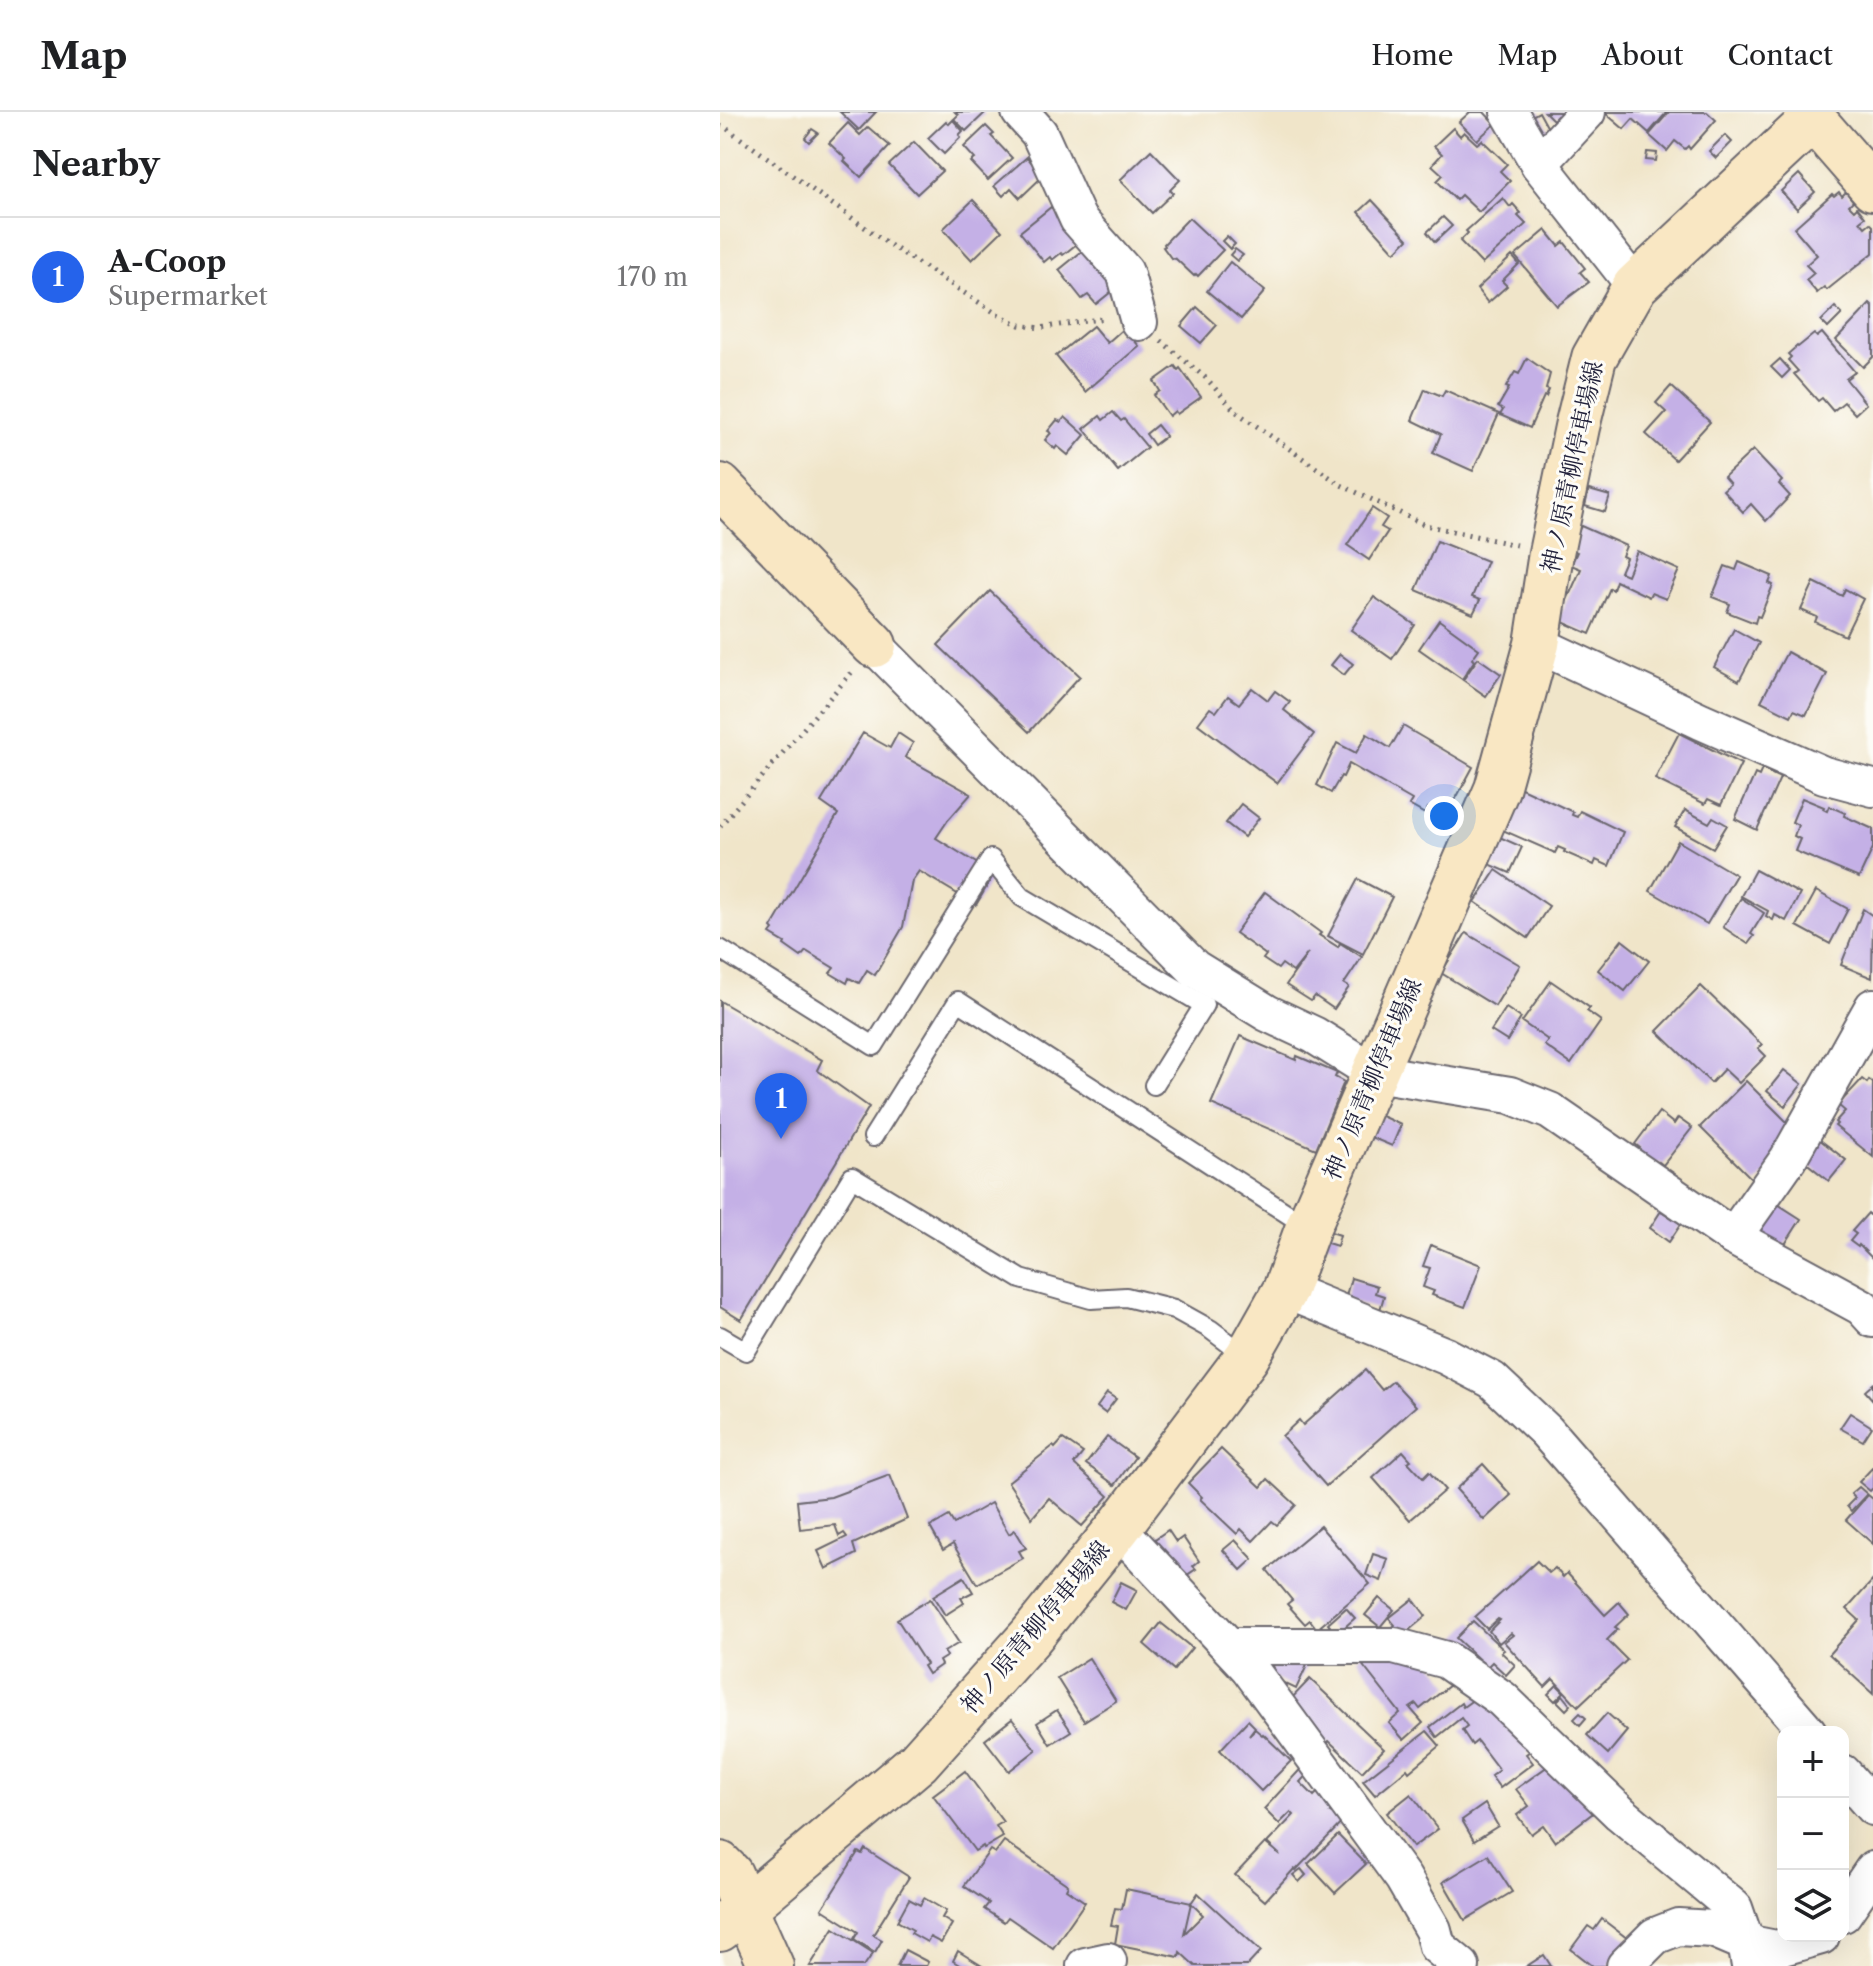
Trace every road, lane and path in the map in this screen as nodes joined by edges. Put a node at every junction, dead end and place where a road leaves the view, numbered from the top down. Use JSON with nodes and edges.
{"nodes":[{"id":1,"x":1020,"y":112,"type":"edge"},
{"id":2,"x":1509,"y":112,"type":"edge"},
{"id":3,"x":1587,"y":112,"type":"edge"},
{"id":4,"x":1812,"y":116,"type":"edge"},
{"id":5,"x":720,"y":126,"type":"edge"},
{"id":6,"x":1539,"y":164,"type":"junction"},
{"id":7,"x":1873,"y":188,"type":"edge"},
{"id":8,"x":1635,"y":286,"type":"junction"},
{"id":9,"x":1139,"y":322,"type":"junction"},
{"id":10,"x":720,"y":486,"type":"edge"},
{"id":11,"x":1551,"y":553,"type":"junction"},
{"id":12,"x":1537,"y":644,"type":"junction"},
{"id":13,"x":874,"y":645,"type":"junction"},
{"id":14,"x":1873,"y":788,"type":"edge"},
{"id":15,"x":720,"y":826,"type":"edge"},
{"id":16,"x":720,"y":949,"type":"edge"},
{"id":17,"x":1186,"y":979,"type":"junction"},
{"id":18,"x":1873,"y":1007,"type":"edge"},
{"id":19,"x":1375,"y":1073,"type":"junction"},
{"id":20,"x":1154,"y":1085,"type":"dead end"},
{"id":21,"x":873,"y":1137,"type":"dead end"},
{"id":22,"x":1308,"y":1227,"type":"junction"},
{"id":23,"x":1733,"y":1237,"type":"junction"},
{"id":24,"x":1285,"y":1290,"type":"junction"},
{"id":25,"x":1873,"y":1319,"type":"edge"},
{"id":26,"x":720,"y":1336,"type":"edge"},
{"id":27,"x":1247,"y":1357,"type":"junction"},
{"id":28,"x":1118,"y":1528,"type":"junction"},
{"id":29,"x":1230,"y":1646,"type":"junction"},
{"id":30,"x":1803,"y":1726,"type":"edge"},
{"id":31,"x":1849,"y":1780,"type":"edge"},
{"id":32,"x":1873,"y":1807,"type":"edge"},
{"id":33,"x":720,"y":1864,"type":"edge"},
{"id":34,"x":1873,"y":1870,"type":"edge"},
{"id":35,"x":1849,"y":1905,"type":"edge"},
{"id":36,"x":733,"y":1919,"type":"edge"},
{"id":37,"x":1800,"y":1942,"type":"edge"},
{"id":38,"x":1748,"y":1955,"type":"edge"},
{"id":39,"x":771,"y":1966,"type":"edge"},
{"id":40,"x":1461,"y":1966,"type":"edge"},
{"id":41,"x":1625,"y":1966,"type":"edge"}],
"edges":[{"from":1,"to":9,"type":"street"},
{"from":2,"to":6,"type":"street"},
{"from":3,"to":6,"type":"street"},
{"from":4,"to":7,"type":"main road"},
{"from":4,"to":8,"type":"main road","name":"神ノ原青柳停車場線"},
{"from":5,"to":9,"type":"path"},
{"from":6,"to":8,"type":"street"},
{"from":8,"to":11,"type":"main road","name":"神ノ原青柳停車場線"},
{"from":9,"to":11,"type":"path"},
{"from":10,"to":13,"type":"main road"},
{"from":11,"to":12,"type":"main road","name":"神ノ原青柳停車場線"},
{"from":12,"to":14,"type":"street"},
{"from":12,"to":19,"type":"main road","name":"神ノ原青柳停車場線"},
{"from":13,"to":15,"type":"path"},
{"from":13,"to":17,"type":"street"},
{"from":16,"to":17,"type":"lane"},
{"from":17,"to":19,"type":"street"},
{"from":17,"to":20,"type":"lane"},
{"from":18,"to":23,"type":"street"},
{"from":19,"to":22,"type":"main road","name":"神ノ原青柳停車場線"},
{"from":19,"to":23,"type":"street"},
{"from":21,"to":22,"type":"lane"},
{"from":22,"to":24,"type":"main road","name":"神ノ原青柳停車場線"},
{"from":23,"to":25,"type":"street"},
{"from":24,"to":27,"type":"main road","name":"神ノ原青柳停車場線"},
{"from":24,"to":30,"type":"street"},
{"from":26,"to":27,"type":"lane"},
{"from":27,"to":28,"type":"main road","name":"神ノ原青柳停車場線"},
{"from":28,"to":29,"type":"street"},
{"from":28,"to":36,"type":"main road","name":"神ノ原青柳停車場線"},
{"from":29,"to":38,"type":"street"},
{"from":29,"to":40,"type":"street"},
{"from":31,"to":32,"type":"street"},
{"from":33,"to":36,"type":"main road"},
{"from":34,"to":35,"type":"street"},
{"from":36,"to":39,"type":"main road"},
{"from":37,"to":38,"type":"street"},
{"from":38,"to":41,"type":"street"}]}
